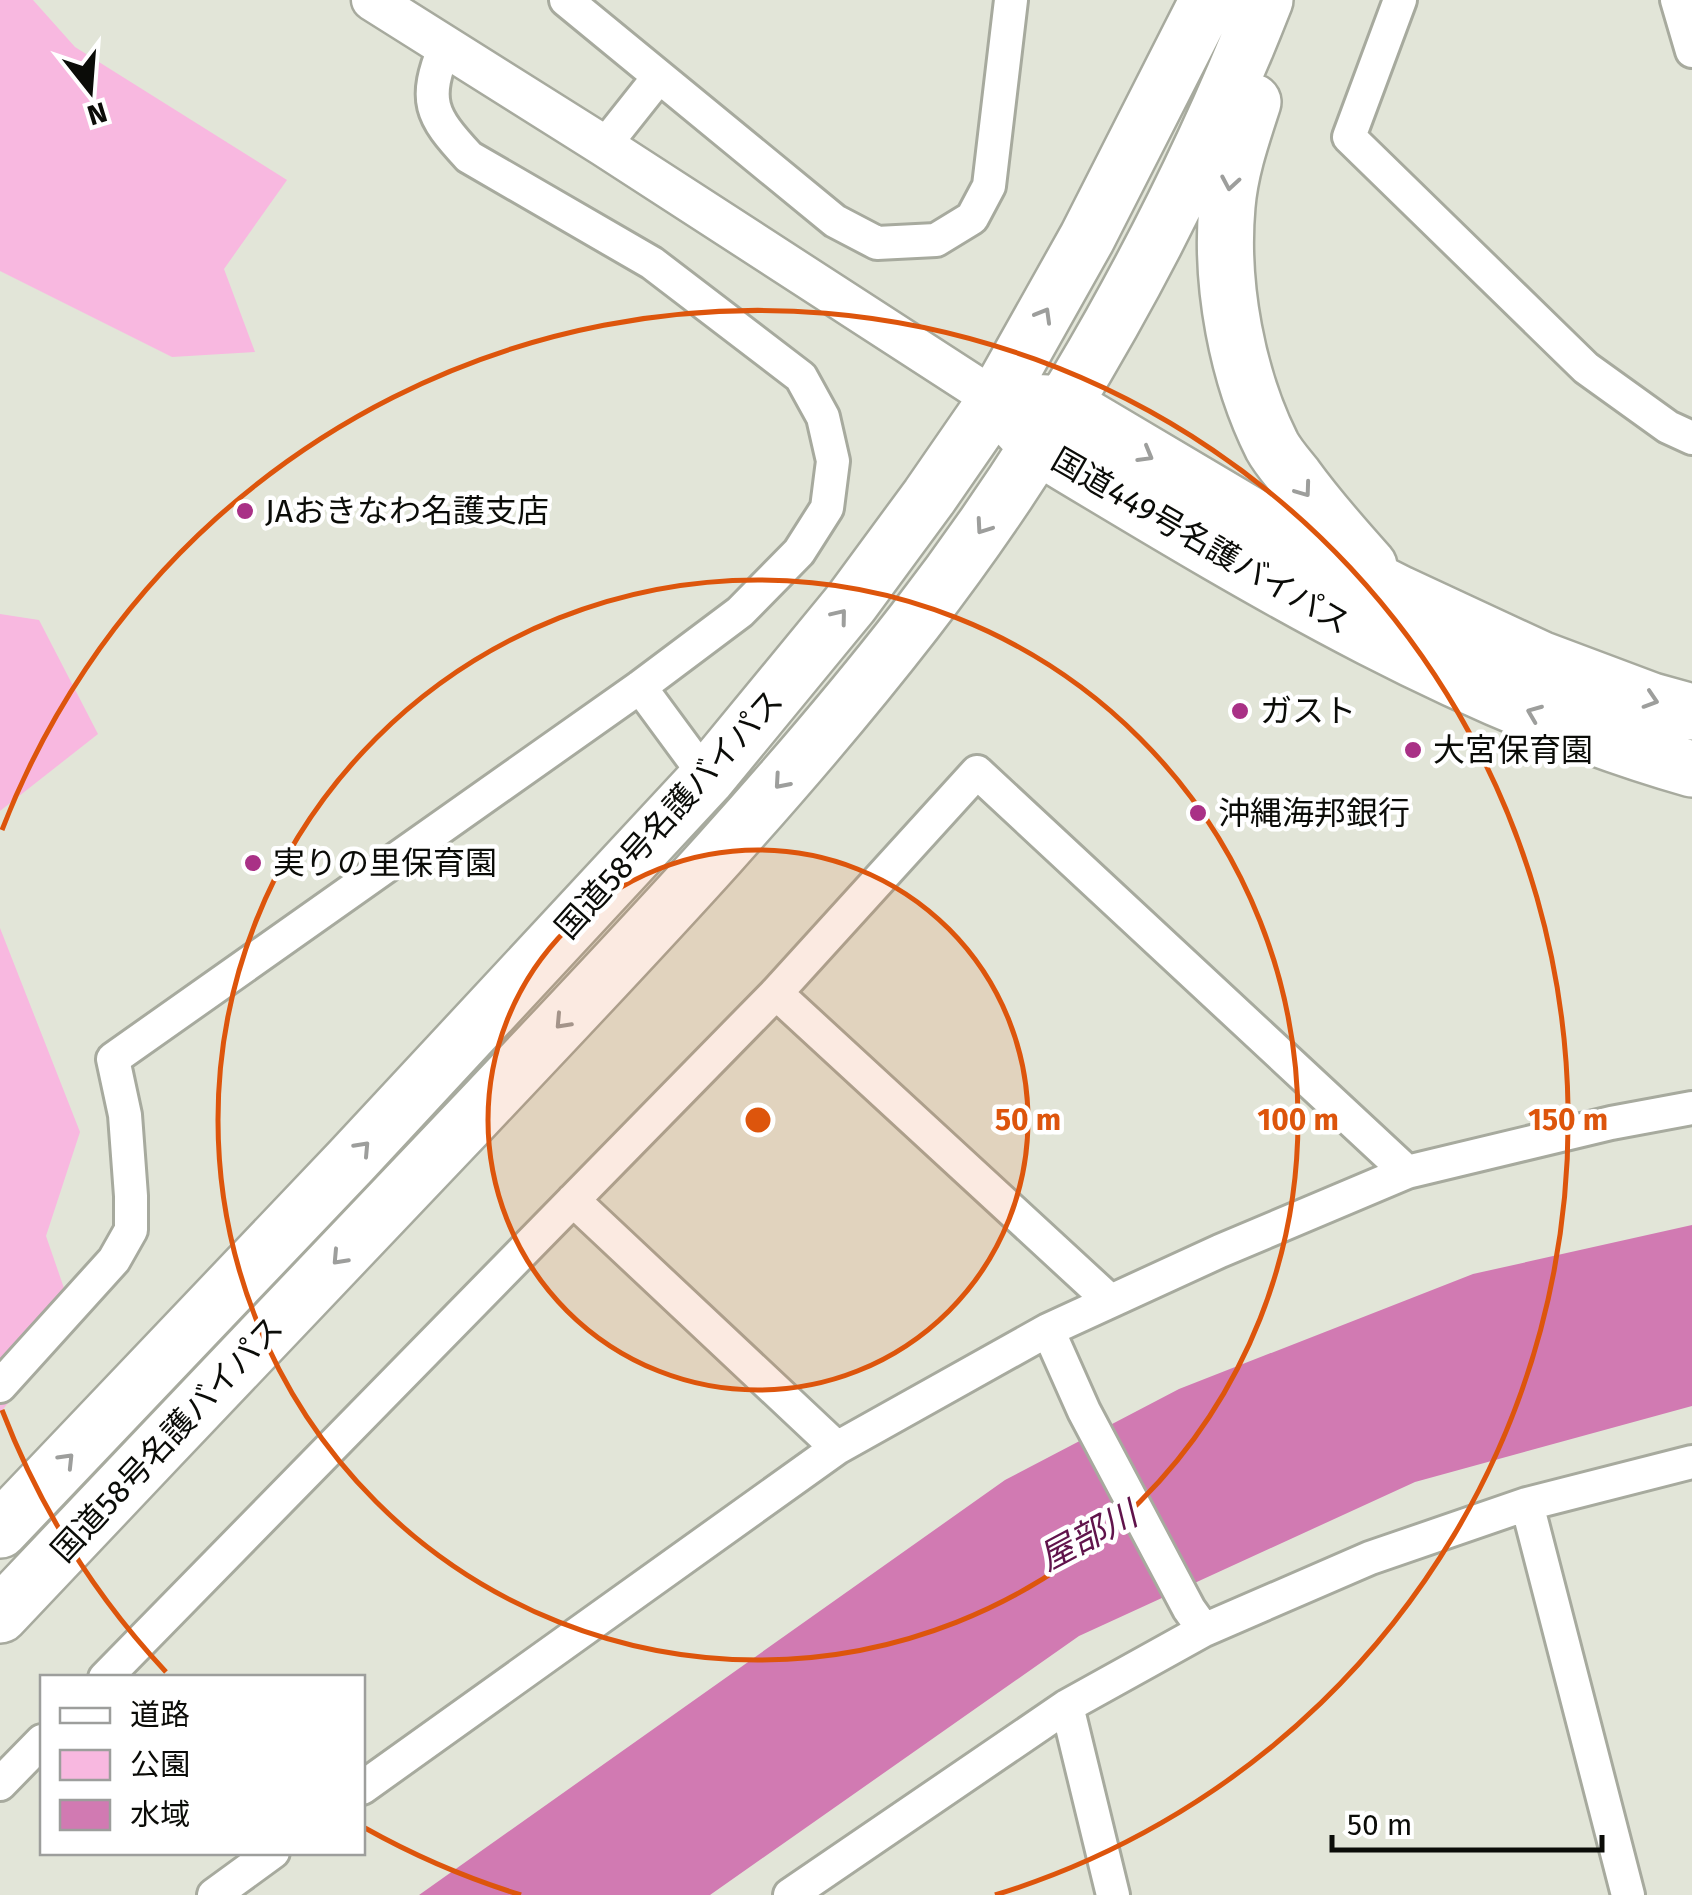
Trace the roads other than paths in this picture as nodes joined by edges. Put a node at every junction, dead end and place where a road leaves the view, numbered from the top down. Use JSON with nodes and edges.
{"nodes":[{"id":1,"x":372,"y":0,"type":"edge"},
{"id":2,"x":566,"y":0,"type":"edge"},
{"id":3,"x":1011,"y":0,"type":"edge"},
{"id":4,"x":1208,"y":0,"type":"edge"},
{"id":5,"x":1400,"y":0,"type":"edge"},
{"id":6,"x":1677,"y":0,"type":"edge"},
{"id":7,"x":1261,"y":10,"type":"edge"},
{"id":8,"x":445,"y":46,"type":"junction"},
{"id":9,"x":1692,"y":51,"type":"edge"},
{"id":10,"x":658,"y":78,"type":"junction"},
{"id":11,"x":604,"y":146,"type":"junction"},
{"id":12,"x":996,"y":400,"type":"junction"},
{"id":13,"x":1050,"y":425,"type":"junction"},
{"id":14,"x":1692,"y":438,"type":"edge"},
{"id":15,"x":1400,"y":594,"type":"junction"},
{"id":16,"x":640,"y":687,"type":"junction"},
{"id":17,"x":1692,"y":712,"type":"edge"},
{"id":18,"x":1692,"y":769,"type":"edge"},
{"id":19,"x":707,"y":778,"type":"junction"},
{"id":20,"x":776,"y":993,"type":"junction"},
{"id":21,"x":1692,"y":1108,"type":"edge"},
{"id":22,"x":1407,"y":1172,"type":"junction"},
{"id":23,"x":572,"y":1200,"type":"junction"},
{"id":24,"x":1110,"y":1300,"type":"junction"},
{"id":25,"x":1048,"y":1330,"type":"junction"},
{"id":26,"x":0,"y":1386,"type":"edge"},
{"id":27,"x":838,"y":1448,"type":"junction"},
{"id":28,"x":1692,"y":1462,"type":"edge"},
{"id":29,"x":1527,"y":1504,"type":"junction"},
{"id":30,"x":0,"y":1530,"type":"edge"},
{"id":31,"x":0,"y":1615,"type":"edge"},
{"id":32,"x":1197,"y":1620,"type":"junction"},
{"id":33,"x":108,"y":1675,"type":"edge"},
{"id":34,"x":1067,"y":1706,"type":"junction"},
{"id":35,"x":40,"y":1743,"type":"edge"},
{"id":36,"x":0,"y":1784,"type":"edge"},
{"id":37,"x":365,"y":1786,"type":"edge"},
{"id":38,"x":269,"y":1855,"type":"edge"},
{"id":39,"x":214,"y":1895,"type":"edge"},
{"id":40,"x":790,"y":1895,"type":"edge"},
{"id":41,"x":1114,"y":1895,"type":"edge"},
{"id":42,"x":1628,"y":1895,"type":"edge"}],
"edges":[{"from":1,"to":8,"type":"street"},
{"from":2,"to":10,"type":"street"},
{"from":3,"to":10,"type":"street"},
{"from":12,"to":4,"type":"highway","name":"国道58号名護バイパス","one_way":true},
{"from":5,"to":14,"type":"street"},
{"from":6,"to":9,"type":"street"},
{"from":7,"to":13,"type":"highway","name":"国道58号名護バイパス"},
{"from":7,"to":15,"type":"highway","one_way":true},
{"from":8,"to":11,"type":"street"},
{"from":8,"to":16,"type":"street"},
{"from":10,"to":11,"type":"street"},
{"from":11,"to":12,"type":"street"},
{"from":12,"to":13,"type":"highway","name":"国道449号名護バイパス"},
{"from":19,"to":12,"type":"highway","name":"国道58号名護バイパス","one_way":true},
{"from":13,"to":15,"type":"highway","name":"国道449号名護バイパス","one_way":true},
{"from":18,"to":13,"type":"highway","name":"国道449号名護バイパス","one_way":true},
{"from":13,"to":31,"type":"highway","name":"国道58号名護バイパス","one_way":true},
{"from":15,"to":17,"type":"highway","name":"国道449号名護バイパス","one_way":true},
{"from":16,"to":19,"type":"street"},
{"from":16,"to":26,"type":"street"},
{"from":30,"to":19,"type":"highway","name":"国道58号名護バイパス","one_way":true},
{"from":20,"to":22,"type":"street"},
{"from":20,"to":23,"type":"street"},
{"from":20,"to":24,"type":"street"},
{"from":21,"to":22,"type":"street"},
{"from":22,"to":24,"type":"street"},
{"from":23,"to":27,"type":"street"},
{"from":23,"to":33,"type":"street"},
{"from":24,"to":25,"type":"street"},
{"from":25,"to":27,"type":"street"},
{"from":25,"to":32,"type":"street"},
{"from":27,"to":37,"type":"street"},
{"from":28,"to":29,"type":"street"},
{"from":29,"to":32,"type":"street"},
{"from":29,"to":42,"type":"street"},
{"from":32,"to":34,"type":"street"},
{"from":34,"to":40,"type":"street"},
{"from":34,"to":41,"type":"street"},
{"from":35,"to":36,"type":"street"},
{"from":38,"to":39,"type":"street"}]}
